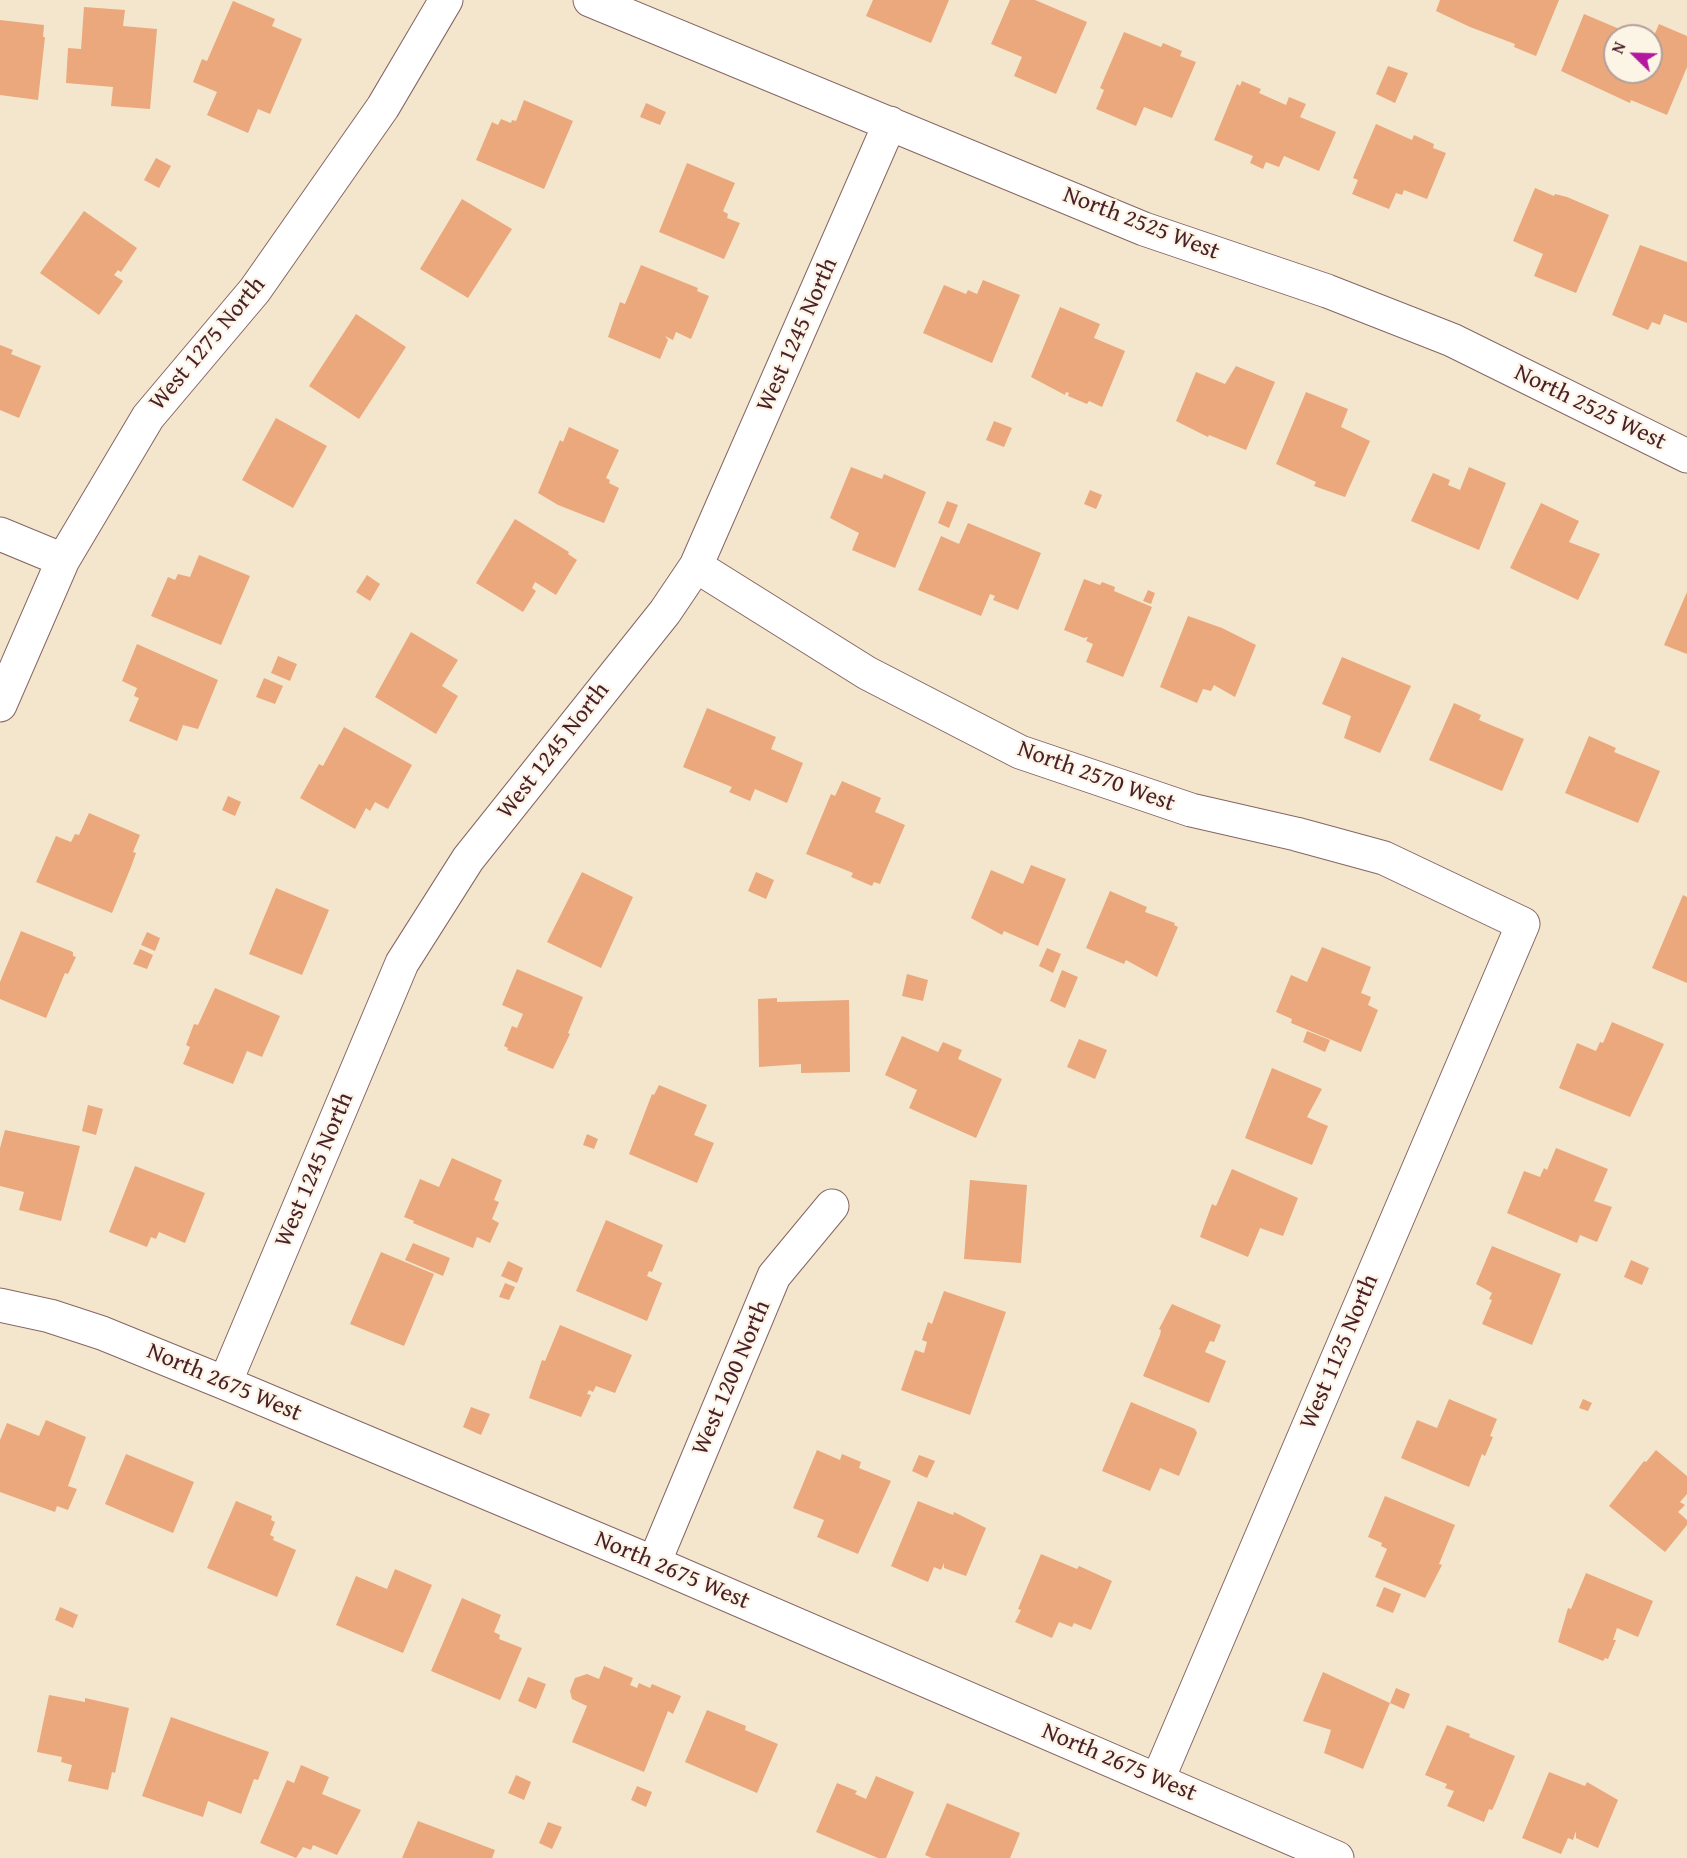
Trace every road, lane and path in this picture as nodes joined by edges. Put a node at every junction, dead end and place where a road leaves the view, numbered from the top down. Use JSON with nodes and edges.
{"nodes":[{"id":1,"x":446,"y":0,"type":"edge"},
{"id":2,"x":590,"y":0,"type":"edge"},
{"id":3,"x":890,"y":123,"type":"junction"},
{"id":4,"x":1687,"y":456,"type":"edge"},
{"id":5,"x":0,"y":534,"type":"edge"},
{"id":6,"x":63,"y":561,"type":"junction"},
{"id":7,"x":696,"y":566,"type":"junction"},
{"id":8,"x":0,"y":705,"type":"edge"},
{"id":9,"x":1523,"y":924,"type":"joint"},
{"id":10,"x":832,"y":1206,"type":"dead end"},
{"id":11,"x":0,"y":1305,"type":"edge"},
{"id":12,"x":225,"y":1383,"type":"junction"},
{"id":13,"x":654,"y":1563,"type":"junction"},
{"id":14,"x":1158,"y":1779,"type":"junction"},
{"id":15,"x":1337,"y":1858,"type":"edge"}],
"edges":[{"from":1,"to":6,"type":"street","name":"West 1275 North"},
{"from":2,"to":3,"type":"street","name":"North 2525 West"},
{"from":3,"to":4,"type":"street","name":"North 2525 West"},
{"from":3,"to":7,"type":"street","name":"West 1245 North"},
{"from":5,"to":6,"type":"street"},
{"from":6,"to":8,"type":"street","name":"West 1275 North"},
{"from":7,"to":9,"type":"street","name":"North 2570 West"},
{"from":7,"to":12,"type":"street","name":"West 1245 North"},
{"from":9,"to":14,"type":"street","name":"West 1125 North"},
{"from":10,"to":13,"type":"street","name":"West 1200 North"},
{"from":11,"to":12,"type":"street","name":"North 2675 West"},
{"from":12,"to":13,"type":"street","name":"North 2675 West"},
{"from":13,"to":14,"type":"street","name":"North 2675 West"},
{"from":14,"to":15,"type":"street","name":"North 2675 West"}]}
